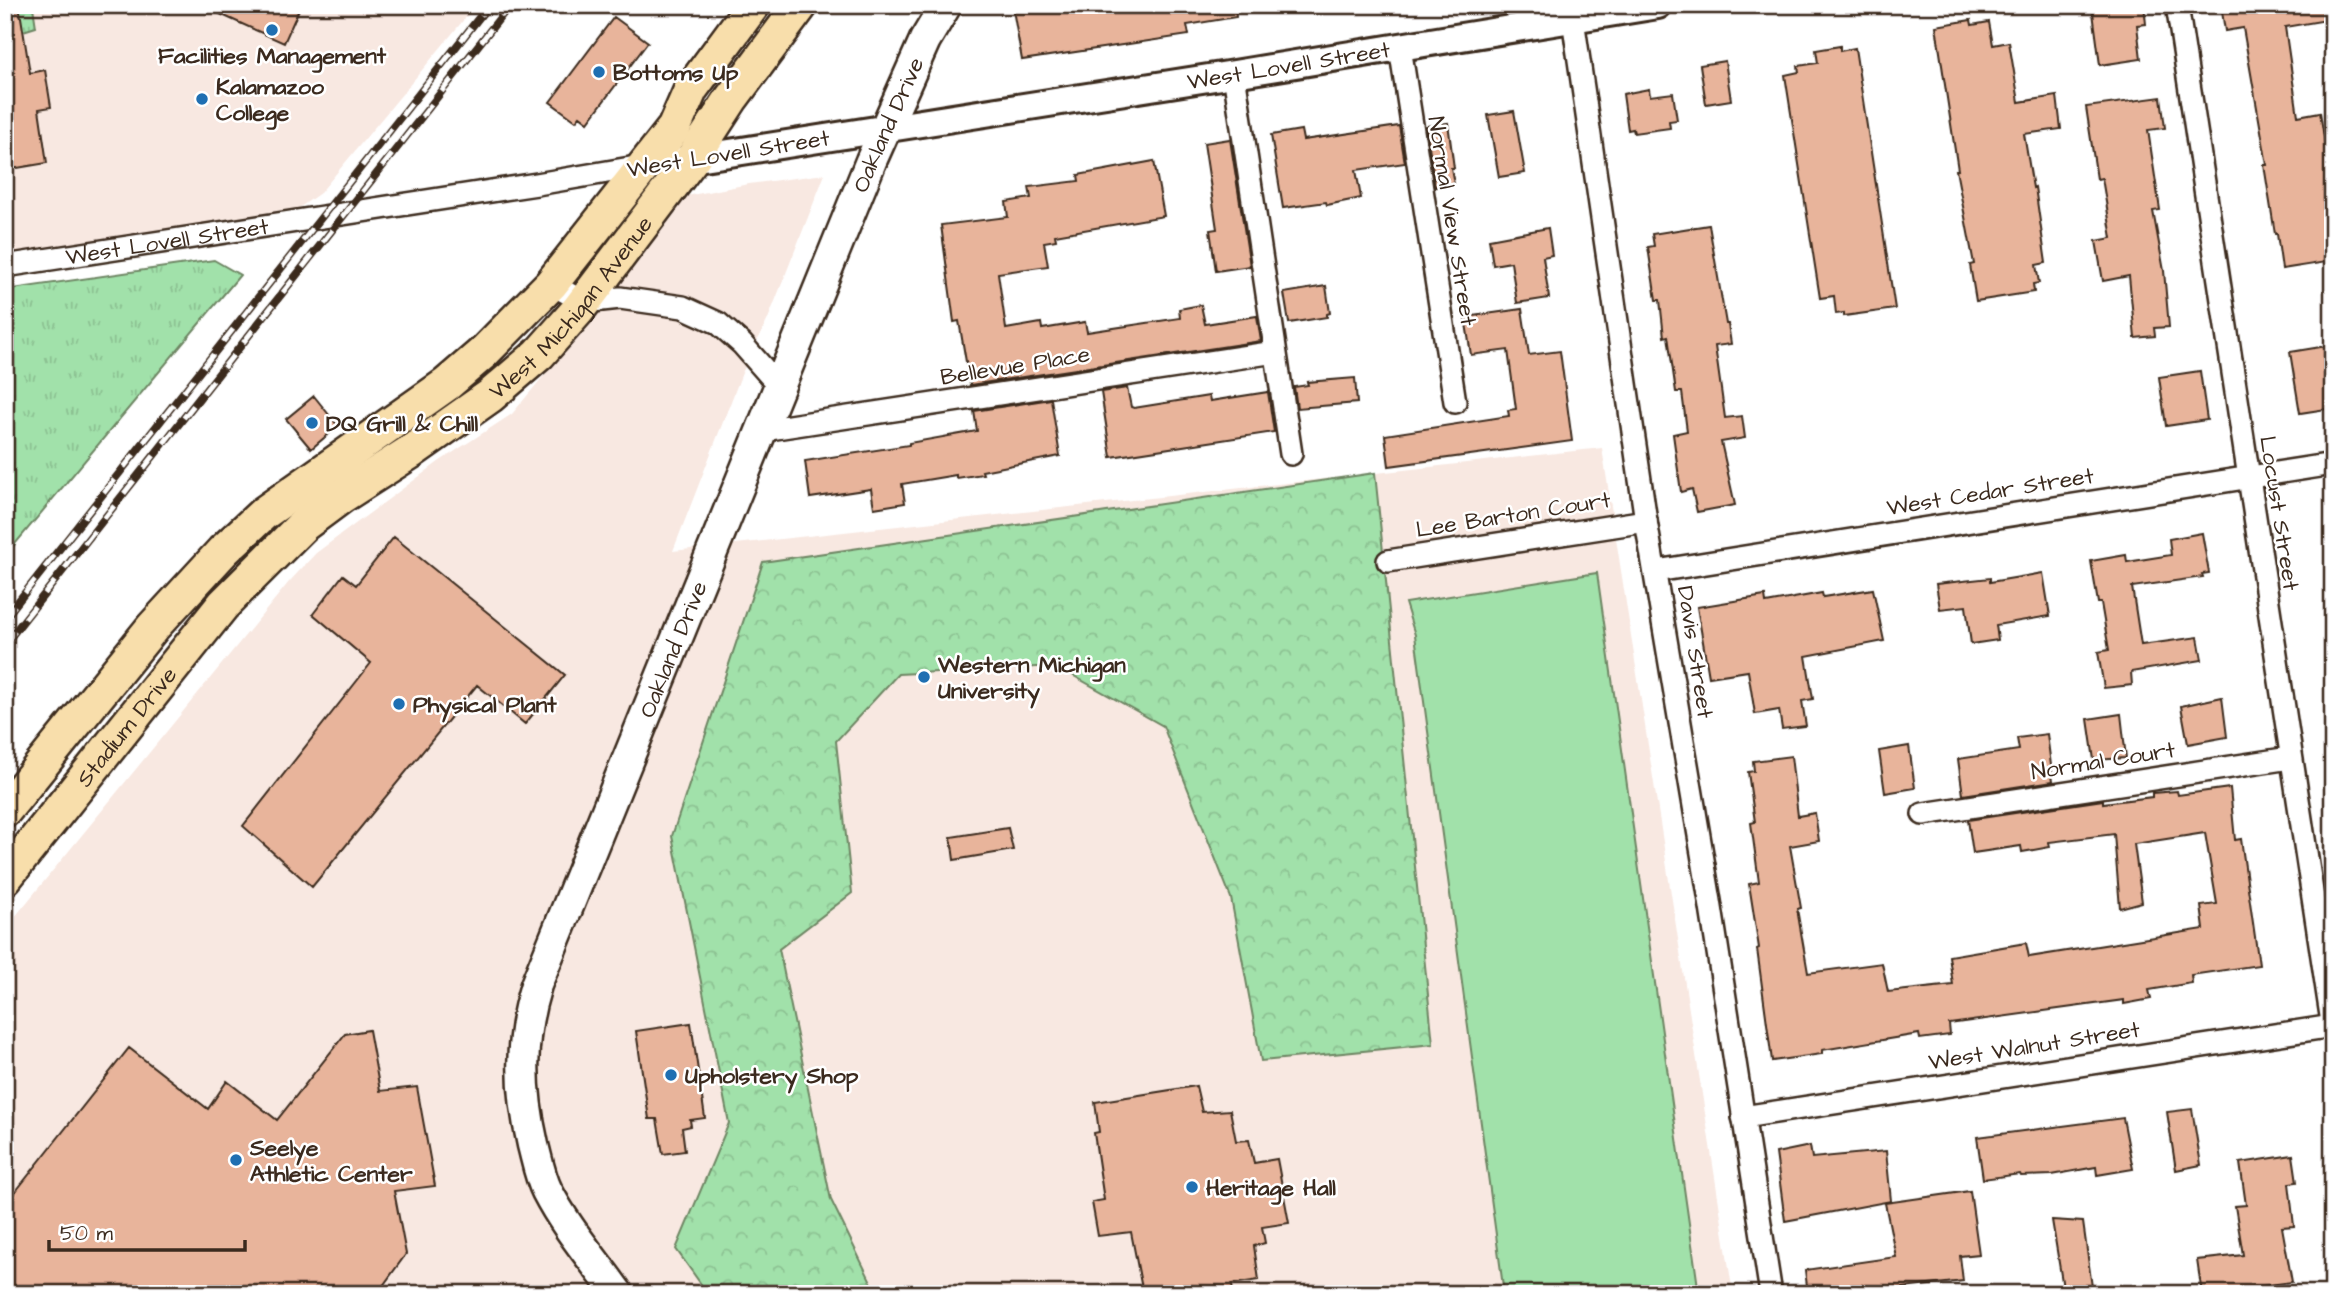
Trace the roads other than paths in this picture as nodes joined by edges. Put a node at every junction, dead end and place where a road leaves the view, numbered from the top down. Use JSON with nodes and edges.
{"nodes":[{"id":1,"x":753,"y":5,"type":"edge"},
{"id":2,"x":801,"y":5,"type":"edge"},
{"id":3,"x":946,"y":5,"type":"edge"},
{"id":4,"x":1658,"y":5,"type":"edge"},
{"id":5,"x":2176,"y":5,"type":"edge"},
{"id":6,"x":1573,"y":19,"type":"junction"},
{"id":7,"x":1400,"y":47,"type":"junction"},
{"id":8,"x":1234,"y":74,"type":"junction"},
{"id":9,"x":885,"y":128,"type":"junction"},
{"id":10,"x":692,"y":159,"type":"junction"},
{"id":11,"x":642,"y":166,"type":"junction"},
{"id":12,"x":5,"y":266,"type":"edge"},
{"id":13,"x":551,"y":284,"type":"junction"},
{"id":14,"x":584,"y":302,"type":"junction"},
{"id":15,"x":1275,"y":352,"type":"junction"},
{"id":16,"x":779,"y":386,"type":"junction"},
{"id":17,"x":1455,"y":402,"type":"dead end"},
{"id":18,"x":763,"y":430,"type":"junction"},
{"id":19,"x":1291,"y":454,"type":"dead end"},
{"id":20,"x":2333,"y":464,"type":"edge"},
{"id":21,"x":2247,"y":478,"type":"junction"},
{"id":22,"x":1646,"y":521,"type":"junction"},
{"id":23,"x":223,"y":551,"type":"joint"},
{"id":24,"x":1388,"y":561,"type":"dead end"},
{"id":25,"x":1656,"y":571,"type":"junction"},
{"id":26,"x":249,"y":578,"type":"joint"},
{"id":27,"x":2291,"y":758,"type":"junction"},
{"id":28,"x":5,"y":810,"type":"edge"},
{"id":29,"x":1923,"y":814,"type":"dead end"},
{"id":30,"x":5,"y":878,"type":"edge"},
{"id":31,"x":2333,"y":1027,"type":"edge"},
{"id":32,"x":1744,"y":1117,"type":"junction"},
{"id":33,"x":618,"y":1294,"type":"edge"},
{"id":34,"x":1771,"y":1294,"type":"edge"}],
"edges":[{"from":1,"to":11,"type":"main road","name":"West Michigan Avenue"},
{"from":2,"to":10,"type":"main road","name":"West Michigan Avenue"},
{"from":3,"to":9,"type":"main road","name":"Oakland Drive"},
{"from":4,"to":6,"type":"street","name":"West Lovell Street"},
{"from":5,"to":21,"type":"street","name":"Locust Street"},
{"from":6,"to":7,"type":"street","name":"West Lovell Street"},
{"from":6,"to":22,"type":"street","name":"Davis Street"},
{"from":7,"to":8,"type":"street","name":"West Lovell Street"},
{"from":7,"to":17,"type":"street","name":"Normal View Street"},
{"from":8,"to":9,"type":"street","name":"West Lovell Street"},
{"from":8,"to":15,"type":"street"},
{"from":9,"to":10,"type":"street","name":"West Lovell Street"},
{"from":9,"to":16,"type":"main road","name":"Oakland Drive"},
{"from":10,"to":11,"type":"street","name":"West Lovell Street"},
{"from":10,"to":14,"type":"main road","name":"West Michigan Avenue"},
{"from":11,"to":12,"type":"street","name":"West Lovell Street"},
{"from":11,"to":13,"type":"main road","name":"West Michigan Avenue"},
{"from":13,"to":14,"type":"street"},
{"from":13,"to":23,"type":"main road","name":"West Michigan Avenue"},
{"from":14,"to":16,"type":"street"},
{"from":14,"to":26,"type":"main road","name":"West Michigan Avenue"},
{"from":15,"to":18,"type":"street","name":"Bellevue Place"},
{"from":15,"to":19,"type":"street"},
{"from":16,"to":18,"type":"main road","name":"Oakland Drive"},
{"from":18,"to":33,"type":"main road","name":"Oakland Drive"},
{"from":20,"to":21,"type":"street","name":"West Cedar Street"},
{"from":21,"to":25,"type":"street","name":"West Cedar Street"},
{"from":21,"to":27,"type":"street","name":"Locust Street"},
{"from":22,"to":24,"type":"street","name":"Lee Barton Court"},
{"from":22,"to":25,"type":"street","name":"Davis Street"},
{"from":23,"to":28,"type":"main road","name":"Stadium Drive"},
{"from":25,"to":32,"type":"street","name":"Davis Street"},
{"from":26,"to":30,"type":"main road","name":"Stadium Drive"},
{"from":27,"to":29,"type":"street","name":"Normal Court"},
{"from":27,"to":31,"type":"street","name":"Locust Street"},
{"from":31,"to":32,"type":"street","name":"West Walnut Street"},
{"from":32,"to":34,"type":"street","name":"Davis Street"}]}
